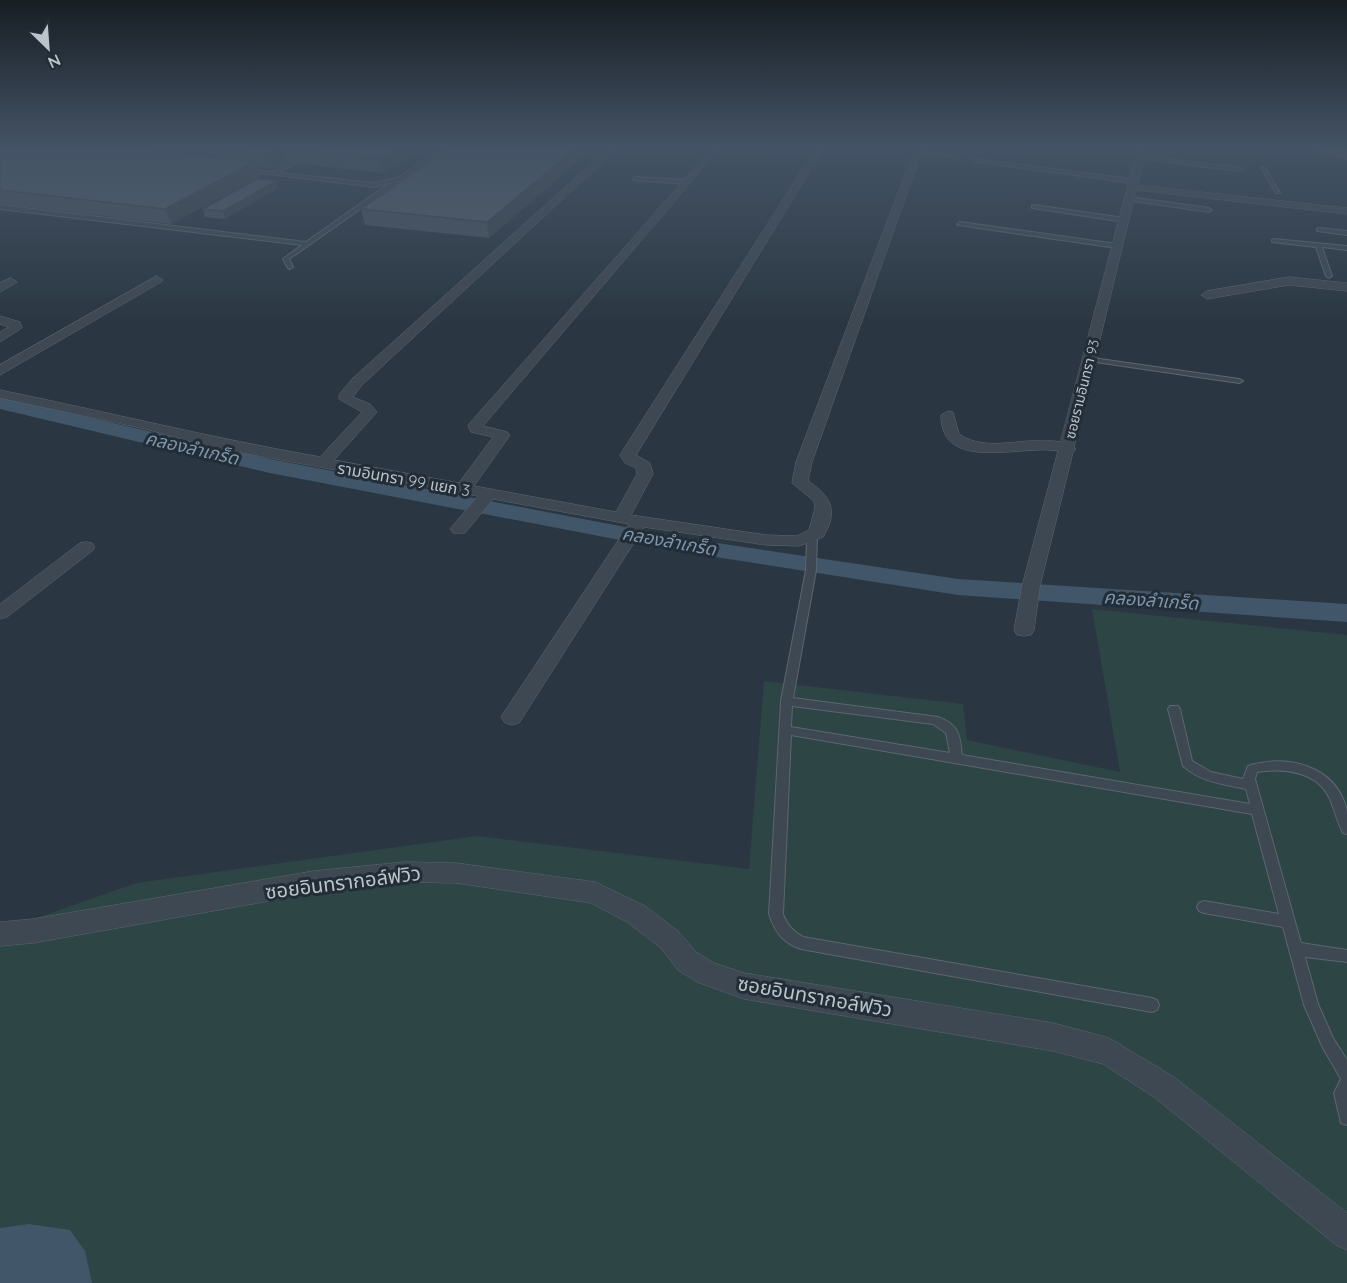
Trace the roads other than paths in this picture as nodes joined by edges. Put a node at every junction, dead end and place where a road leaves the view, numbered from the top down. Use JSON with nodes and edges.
{"nodes":[{"id":1,"x":7,"y":208,"type":"edge"},
{"id":2,"x":359,"y":208,"type":"edge"},
{"id":3,"x":548,"y":208,"type":"edge"},
{"id":4,"x":664,"y":208,"type":"edge"},
{"id":5,"x":783,"y":208,"type":"edge"},
{"id":6,"x":897,"y":208,"type":"edge"},
{"id":7,"x":1040,"y":208,"type":"edge"},
{"id":8,"x":1128,"y":208,"type":"edge"},
{"id":9,"x":1201,"y":208,"type":"edge"},
{"id":10,"x":1316,"y":208,"type":"edge"},
{"id":11,"x":1209,"y":210,"type":"dead end"},
{"id":12,"x":1347,"y":211,"type":"edge"},
{"id":13,"x":1125,"y":220,"type":"junction"},
{"id":14,"x":960,"y":224,"type":"dead end"},
{"id":15,"x":1319,"y":230,"type":"dead end"},
{"id":16,"x":1347,"y":233,"type":"edge"},
{"id":17,"x":1274,"y":241,"type":"dead end"},
{"id":18,"x":308,"y":244,"type":"junction"},
{"id":19,"x":1318,"y":245,"type":"junction"},
{"id":20,"x":1117,"y":246,"type":"junction"},
{"id":21,"x":1347,"y":248,"type":"edge"},
{"id":22,"x":290,"y":267,"type":"dead end"},
{"id":23,"x":1329,"y":276,"type":"dead end"},
{"id":24,"x":157,"y":280,"type":"dead end"},
{"id":25,"x":1347,"y":287,"type":"edge"},
{"id":26,"x":1207,"y":295,"type":"dead end"},
{"id":27,"x":0,"y":320,"type":"edge"},
{"id":28,"x":0,"y":338,"type":"edge"},
{"id":29,"x":1089,"y":359,"type":"junction"},
{"id":30,"x":0,"y":371,"type":"edge"},
{"id":31,"x":1239,"y":381,"type":"dead end"},
{"id":32,"x":0,"y":394,"type":"edge"},
{"id":33,"x":948,"y":415,"type":"dead end"},
{"id":34,"x":1068,"y":449,"type":"junction"},
{"id":35,"x":322,"y":464,"type":"junction"},
{"id":36,"x":463,"y":489,"type":"junction"},
{"id":37,"x":486,"y":497,"type":"junction"},
{"id":38,"x":621,"y":518,"type":"junction"},
{"id":39,"x":465,"y":523,"type":"dead end"},
{"id":40,"x":633,"y":533,"type":"junction"},
{"id":41,"x":812,"y":541,"type":"junction"},
{"id":42,"x":86,"y":547,"type":"dead end"},
{"id":43,"x":0,"y":613,"type":"edge"},
{"id":44,"x":1026,"y":621,"type":"dead end"},
{"id":45,"x":787,"y":701,"type":"junction"},
{"id":46,"x":1174,"y":709,"type":"dead end"},
{"id":47,"x":512,"y":717,"type":"dead end"},
{"id":48,"x":785,"y":730,"type":"junction"},
{"id":49,"x":957,"y":759,"type":"junction"},
{"id":50,"x":1250,"y":785,"type":"junction"},
{"id":51,"x":1257,"y":810,"type":"junction"},
{"id":52,"x":1347,"y":829,"type":"edge"},
{"id":53,"x":1204,"y":907,"type":"dead end"},
{"id":54,"x":1288,"y":922,"type":"junction"},
{"id":55,"x":0,"y":934,"type":"edge"},
{"id":56,"x":1295,"y":949,"type":"junction"},
{"id":57,"x":1347,"y":956,"type":"edge"},
{"id":58,"x":1152,"y":1005,"type":"dead end"},
{"id":59,"x":1347,"y":1074,"type":"edge"},
{"id":60,"x":1347,"y":1085,"type":"edge"},
{"id":61,"x":1347,"y":1117,"type":"edge"},
{"id":62,"x":1347,"y":1234,"type":"edge"}],
"edges":[{"from":1,"to":18,"type":"lane"},
{"from":2,"to":18,"type":"lane"},
{"from":3,"to":35,"type":"street"},
{"from":4,"to":36,"type":"street"},
{"from":5,"to":38,"type":"street"},
{"from":6,"to":41,"type":"street"},
{"from":7,"to":13,"type":"lane"},
{"from":8,"to":13,"type":"street","name":"ซอยรามอินทรา 93"},
{"from":9,"to":11,"type":"lane"},
{"from":10,"to":12,"type":"street"},
{"from":13,"to":20,"type":"street","name":"ซอยรามอินทรา 93"},
{"from":14,"to":20,"type":"lane"},
{"from":15,"to":16,"type":"lane"},
{"from":17,"to":19,"type":"lane"},
{"from":18,"to":22,"type":"lane"},
{"from":19,"to":21,"type":"lane"},
{"from":19,"to":23,"type":"lane"},
{"from":20,"to":29,"type":"street","name":"ซอยรามอินทรา 93"},
{"from":24,"to":30,"type":"street"},
{"from":25,"to":26,"type":"street"},
{"from":27,"to":28,"type":"street"},
{"from":29,"to":31,"type":"lane"},
{"from":29,"to":34,"type":"street","name":"ซอยรามอินทรา 93"},
{"from":32,"to":35,"type":"street","name":"รามอินทรา 99 แยก 3"},
{"from":33,"to":34,"type":"street"},
{"from":34,"to":44,"type":"street","name":"ซอยรามอินทรา 93"},
{"from":35,"to":36,"type":"street","name":"รามอินทรา 99 แยก 3"},
{"from":36,"to":37,"type":"street","name":"รามอินทรา 99 แยก 3"},
{"from":37,"to":38,"type":"street","name":"รามอินทรา 99 แยก 3"},
{"from":37,"to":39,"type":"street"},
{"from":38,"to":40,"type":"street","name":"รามอินทรา 99 แยก 3"},
{"from":40,"to":41,"type":"street","name":"รามอินทรา 99 แยก 3"},
{"from":40,"to":47,"type":"street"},
{"from":41,"to":45,"type":"lane"},
{"from":42,"to":43,"type":"street"},
{"from":45,"to":48,"type":"lane"},
{"from":45,"to":49,"type":"lane"},
{"from":46,"to":50,"type":"lane"},
{"from":48,"to":49,"type":"lane"},
{"from":48,"to":58,"type":"lane"},
{"from":49,"to":51,"type":"lane"},
{"from":50,"to":51,"type":"lane"},
{"from":50,"to":52,"type":"lane"},
{"from":51,"to":54,"type":"lane"},
{"from":53,"to":54,"type":"lane"},
{"from":54,"to":56,"type":"lane"},
{"from":55,"to":62,"type":"street","name":"ซอยอินทรากอล์ฟวิว"},
{"from":56,"to":57,"type":"lane"},
{"from":56,"to":59,"type":"lane"},
{"from":60,"to":61,"type":"lane"}]}
